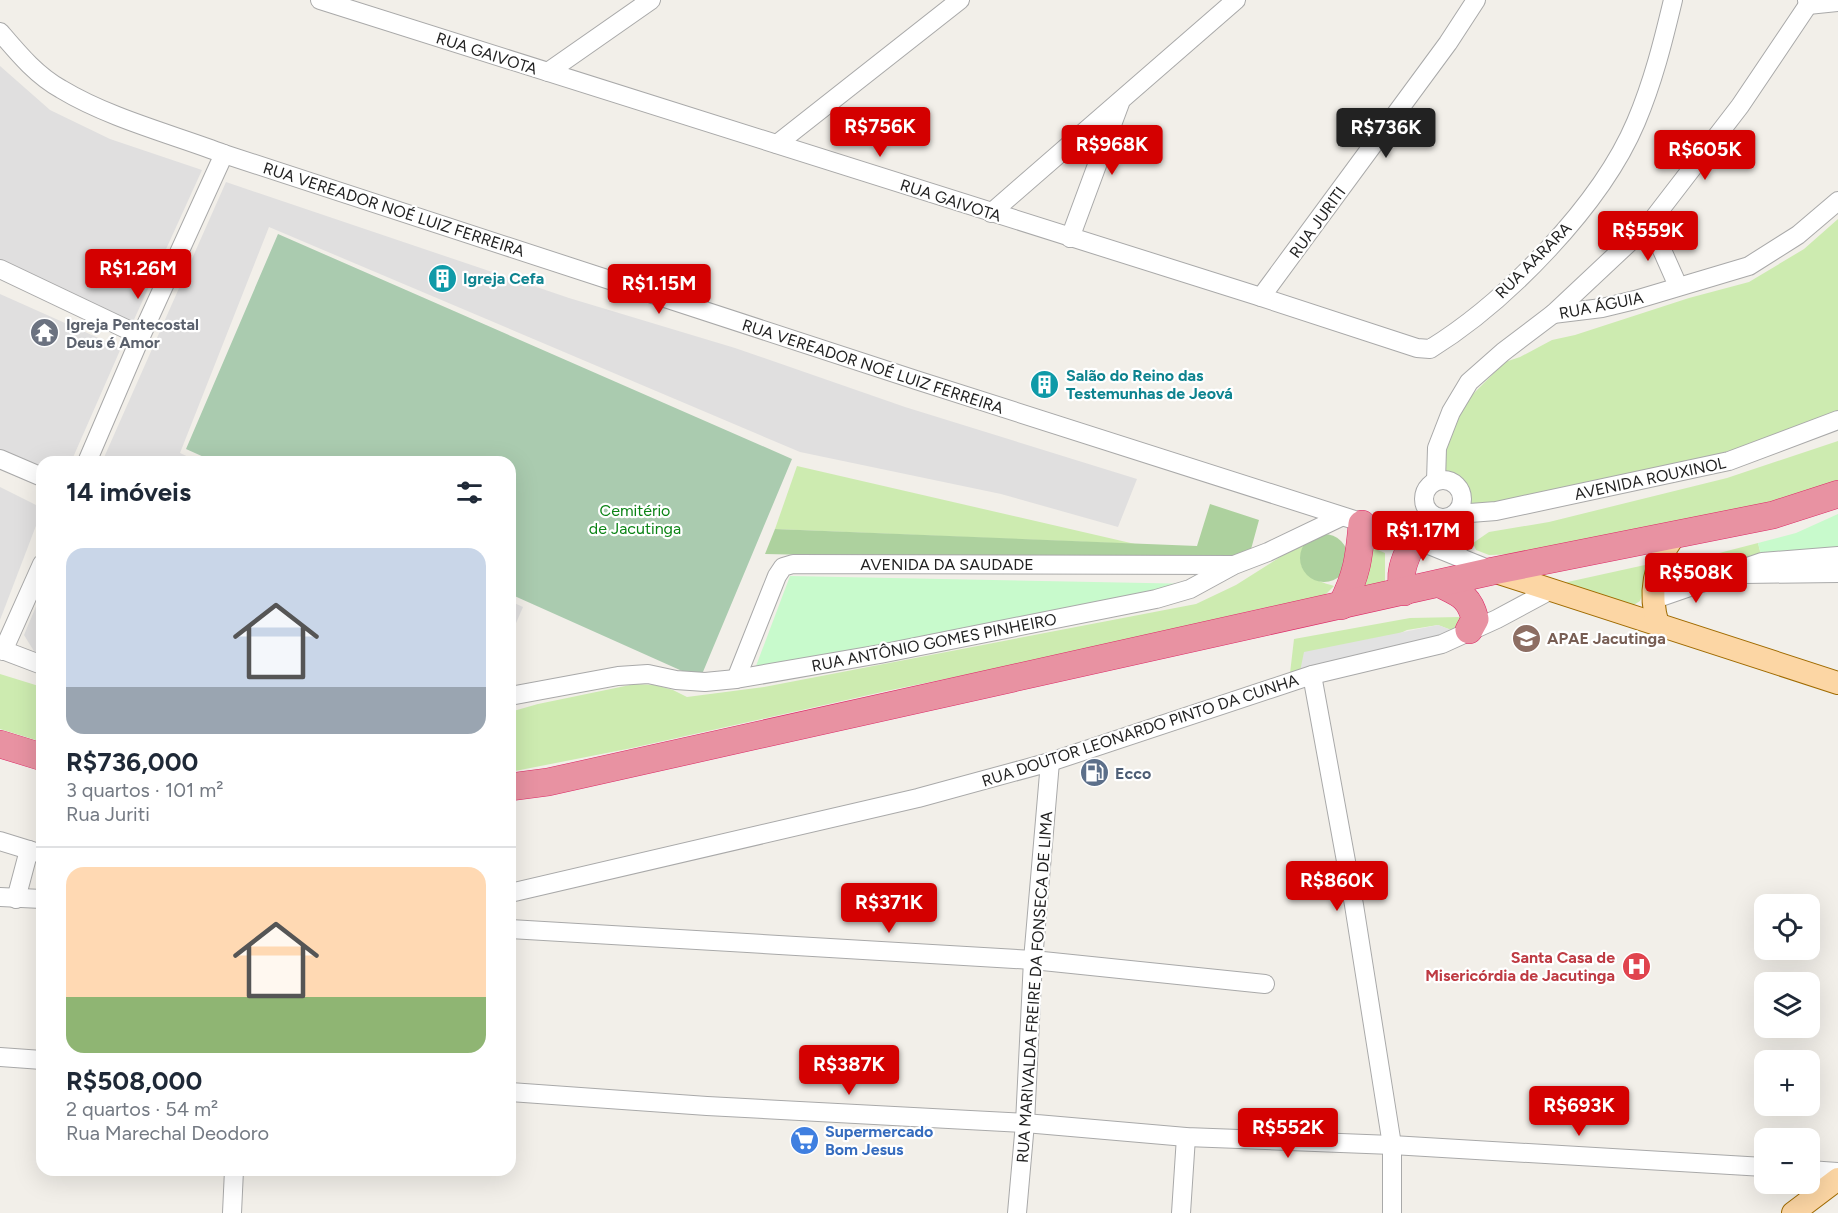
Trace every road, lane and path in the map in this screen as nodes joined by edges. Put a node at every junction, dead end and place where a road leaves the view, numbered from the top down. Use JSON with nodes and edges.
{"nodes":[{"id":1,"x":320,"y":0,"type":"edge"},
{"id":2,"x":651,"y":0,"type":"edge"},
{"id":3,"x":960,"y":0,"type":"edge"},
{"id":4,"x":1236,"y":0,"type":"edge"},
{"id":5,"x":1476,"y":0,"type":"edge"},
{"id":6,"x":1673,"y":0,"type":"edge"},
{"id":7,"x":1838,"y":2,"type":"edge"},
{"id":8,"x":1808,"y":3,"type":"edge"},
{"id":9,"x":0,"y":32,"type":"edge"},
{"id":10,"x":548,"y":72,"type":"junction"},
{"id":11,"x":1121,"y":101,"type":"junction"},
{"id":12,"x":777,"y":144,"type":"junction"},
{"id":13,"x":224,"y":154,"type":"junction"},
{"id":14,"x":1838,"y":201,"type":"edge"},
{"id":15,"x":991,"y":213,"type":"junction"},
{"id":16,"x":1650,"y":223,"type":"junction"},
{"id":17,"x":1070,"y":238,"type":"junction"},
{"id":18,"x":0,"y":269,"type":"edge"},
{"id":19,"x":1678,"y":286,"type":"junction"},
{"id":20,"x":1261,"y":297,"type":"junction"},
{"id":21,"x":1552,"y":314,"type":"junction"},
{"id":22,"x":141,"y":336,"type":"junction"},
{"id":23,"x":1443,"y":341,"type":"joint"},
{"id":24,"x":1838,"y":420,"type":"edge"},
{"id":25,"x":90,"y":456,"type":"edge"},
{"id":26,"x":0,"y":459,"type":"edge"},
{"id":27,"x":36,"y":474,"type":"edge"},
{"id":28,"x":1436,"y":481,"type":"junction"},
{"id":29,"x":1838,"y":494,"type":"edge"},
{"id":30,"x":1443,"y":515,"type":"junction"},
{"id":31,"x":1352,"y":520,"type":"junction"},
{"id":32,"x":1674,"y":536,"type":"junction"},
{"id":33,"x":1414,"y":539,"type":"junction"},
{"id":34,"x":1458,"y":556,"type":"junction"},
{"id":35,"x":1838,"y":556,"type":"edge"},
{"id":36,"x":1234,"y":565,"type":"junction"},
{"id":37,"x":1493,"y":571,"type":"junction"},
{"id":38,"x":1838,"y":573,"type":"edge"},
{"id":39,"x":1729,"y":574,"type":"junction"},
{"id":40,"x":36,"y":577,"type":"edge"},
{"id":41,"x":1440,"y":584,"type":"junction"},
{"id":42,"x":1551,"y":590,"type":"junction"},
{"id":43,"x":1404,"y":592,"type":"junction"},
{"id":44,"x":1652,"y":600,"type":"junction"},
{"id":45,"x":1341,"y":606,"type":"junction"},
{"id":46,"x":1658,"y":625,"type":"junction"},
{"id":47,"x":1469,"y":630,"type":"junction"},
{"id":48,"x":2,"y":650,"type":"edge"},
{"id":49,"x":36,"y":663,"type":"edge"},
{"id":50,"x":1312,"y":675,"type":"junction"},
{"id":51,"x":736,"y":679,"type":"junction"},
{"id":52,"x":1838,"y":683,"type":"edge"},
{"id":53,"x":516,"y":687,"type":"edge"},
{"id":54,"x":528,"y":692,"type":"junction"},
{"id":55,"x":516,"y":695,"type":"edge"},
{"id":56,"x":0,"y":744,"type":"edge"},
{"id":57,"x":36,"y":755,"type":"edge"},
{"id":58,"x":1050,"y":762,"type":"junction"},
{"id":59,"x":516,"y":786,"type":"edge"},
{"id":60,"x":0,"y":841,"type":"edge"},
{"id":61,"x":35,"y":852,"type":"edge"},
{"id":62,"x":516,"y":891,"type":"edge"},
{"id":63,"x":8,"y":898,"type":"edge"},
{"id":64,"x":36,"y":900,"type":"edge"},
{"id":65,"x":516,"y":929,"type":"edge"},
{"id":66,"x":1033,"y":960,"type":"junction"},
{"id":67,"x":1264,"y":984,"type":"dead end"},
{"id":68,"x":0,"y":1057,"type":"edge"},
{"id":69,"x":36,"y":1060,"type":"edge"},
{"id":70,"x":516,"y":1092,"type":"edge"},
{"id":71,"x":1025,"y":1123,"type":"junction"},
{"id":72,"x":1186,"y":1137,"type":"junction"},
{"id":73,"x":1392,"y":1145,"type":"junction"},
{"id":74,"x":1754,"y":1166,"type":"edge"},
{"id":75,"x":1820,"y":1171,"type":"edge"},
{"id":76,"x":1838,"y":1172,"type":"edge"},
{"id":77,"x":234,"y":1176,"type":"edge"},
{"id":78,"x":1838,"y":1179,"type":"edge"},
{"id":79,"x":232,"y":1213,"type":"edge"},
{"id":80,"x":1017,"y":1213,"type":"edge"},
{"id":81,"x":1181,"y":1213,"type":"edge"},
{"id":82,"x":1392,"y":1213,"type":"edge"},
{"id":83,"x":1793,"y":1213,"type":"edge"}],
"edges":[{"from":1,"to":10,"type":"street","name":"RUA GAIVOTA"},
{"from":2,"to":10,"type":"street"},
{"from":3,"to":12,"type":"street"},
{"from":4,"to":11,"type":"street"},
{"from":5,"to":20,"type":"street","name":"RUA JURITI"},
{"from":6,"to":23,"type":"street","name":"RUA AARARA"},
{"from":7,"to":8,"type":"street"},
{"from":8,"to":16,"type":"street"},
{"from":9,"to":13,"type":"street","name":"RUA VEREADOR NOÉ LUIZ FERREIRA"},
{"from":10,"to":12,"type":"street","name":"RUA GAIVOTA"},
{"from":11,"to":15,"type":"street"},
{"from":11,"to":17,"type":"street"},
{"from":12,"to":15,"type":"street","name":"RUA GAIVOTA"},
{"from":13,"to":22,"type":"street"},
{"from":13,"to":31,"type":"street","name":"RUA VEREADOR NOÉ LUIZ FERREIRA"},
{"from":14,"to":19,"type":"street","name":"RUA ÁGUIA"},
{"from":15,"to":17,"type":"street","name":"RUA GAIVOTA"},
{"from":16,"to":19,"type":"street"},
{"from":16,"to":21,"type":"street"},
{"from":17,"to":20,"type":"street","name":"RUA GAIVOTA"},
{"from":18,"to":22,"type":"street"},
{"from":19,"to":21,"type":"street","name":"RUA ÁGUIA"},
{"from":20,"to":23,"type":"street","name":"RUA GAIVOTA"},
{"from":21,"to":28,"type":"street","name":"RUA ÁGUIA"},
{"from":22,"to":25,"type":"street"},
{"from":24,"to":30,"type":"street","name":"AVENIDA ROUXINOL"},
{"from":26,"to":27,"type":"street"},
{"from":28,"to":30,"type":"street"},
{"from":28,"to":30,"type":"street"},
{"from":29,"to":32,"type":"highway"},
{"from":30,"to":33,"type":"street"},
{"from":30,"to":34,"type":"street"},
{"from":31,"to":33,"type":"street","name":"RUA VEREADOR NOÉ LUIZ FERREIRA"},
{"from":31,"to":36,"type":"street","name":"RUA ANTÔNIO GOMES PINHEIRO"},
{"from":31,"to":45,"type":"highway"},
{"from":32,"to":37,"type":"highway"},
{"from":32,"to":44,"type":"main road"},
{"from":33,"to":34,"type":"street","name":"RUA VEREADOR NOÉ LUIZ FERREIRA"},
{"from":33,"to":43,"type":"highway"},
{"from":34,"to":37,"type":"street","name":"RUA VEREADOR NOÉ LUIZ FERREIRA"},
{"from":35,"to":39,"type":"street"},
{"from":36,"to":51,"type":"street","name":"RUA ANTÔNIO GOMES PINHEIRO"},
{"from":36,"to":51,"type":"street","name":"AVENIDA DA SAUDADE"},
{"from":37,"to":41,"type":"highway"},
{"from":37,"to":42,"type":"main road"},
{"from":38,"to":39,"type":"street"},
{"from":39,"to":44,"type":"street"},
{"from":40,"to":48,"type":"street"},
{"from":41,"to":43,"type":"highway"},
{"from":41,"to":47,"type":"highway"},
{"from":42,"to":46,"type":"main road"},
{"from":42,"to":47,"type":"street","name":"RUA DOUTOR LEONARDO PINTO DA CUNHA"},
{"from":43,"to":45,"type":"highway"},
{"from":44,"to":46,"type":"main road"},
{"from":45,"to":59,"type":"highway"},
{"from":46,"to":52,"type":"main road"},
{"from":47,"to":50,"type":"street","name":"RUA DOUTOR LEONARDO PINTO DA CUNHA"},
{"from":48,"to":49,"type":"street"},
{"from":50,"to":58,"type":"street","name":"RUA DOUTOR LEONARDO PINTO DA CUNHA"},
{"from":50,"to":73,"type":"street"},
{"from":51,"to":54,"type":"street","name":"RUA ANTÔNIO GOMES PINHEIRO"},
{"from":53,"to":54,"type":"street"},
{"from":54,"to":55,"type":"street","name":"RUA ANTÔNIO GOMES PINHEIRO"},
{"from":56,"to":57,"type":"highway"},
{"from":58,"to":62,"type":"street","name":"RUA DOUTOR LEONARDO PINTO DA CUNHA"},
{"from":58,"to":66,"type":"street","name":"RUA MARIVALDA FREIRE DA FONSECA DE LIMA"},
{"from":60,"to":61,"type":"street"},
{"from":61,"to":63,"type":"street"},
{"from":63,"to":64,"type":"street"},
{"from":65,"to":66,"type":"street"},
{"from":66,"to":67,"type":"street"},
{"from":66,"to":71,"type":"street","name":"RUA MARIVALDA FREIRE DA FONSECA DE LIMA"},
{"from":68,"to":69,"type":"street"},
{"from":70,"to":71,"type":"street"},
{"from":71,"to":72,"type":"street"},
{"from":71,"to":80,"type":"street","name":"RUA MARIVALDA FREIRE DA FONSECA DE LIMA"},
{"from":72,"to":73,"type":"street"},
{"from":72,"to":81,"type":"street"},
{"from":73,"to":74,"type":"street"},
{"from":73,"to":82,"type":"street"},
{"from":75,"to":76,"type":"street"},
{"from":77,"to":79,"type":"street"},
{"from":78,"to":83,"type":"main road"}]}
